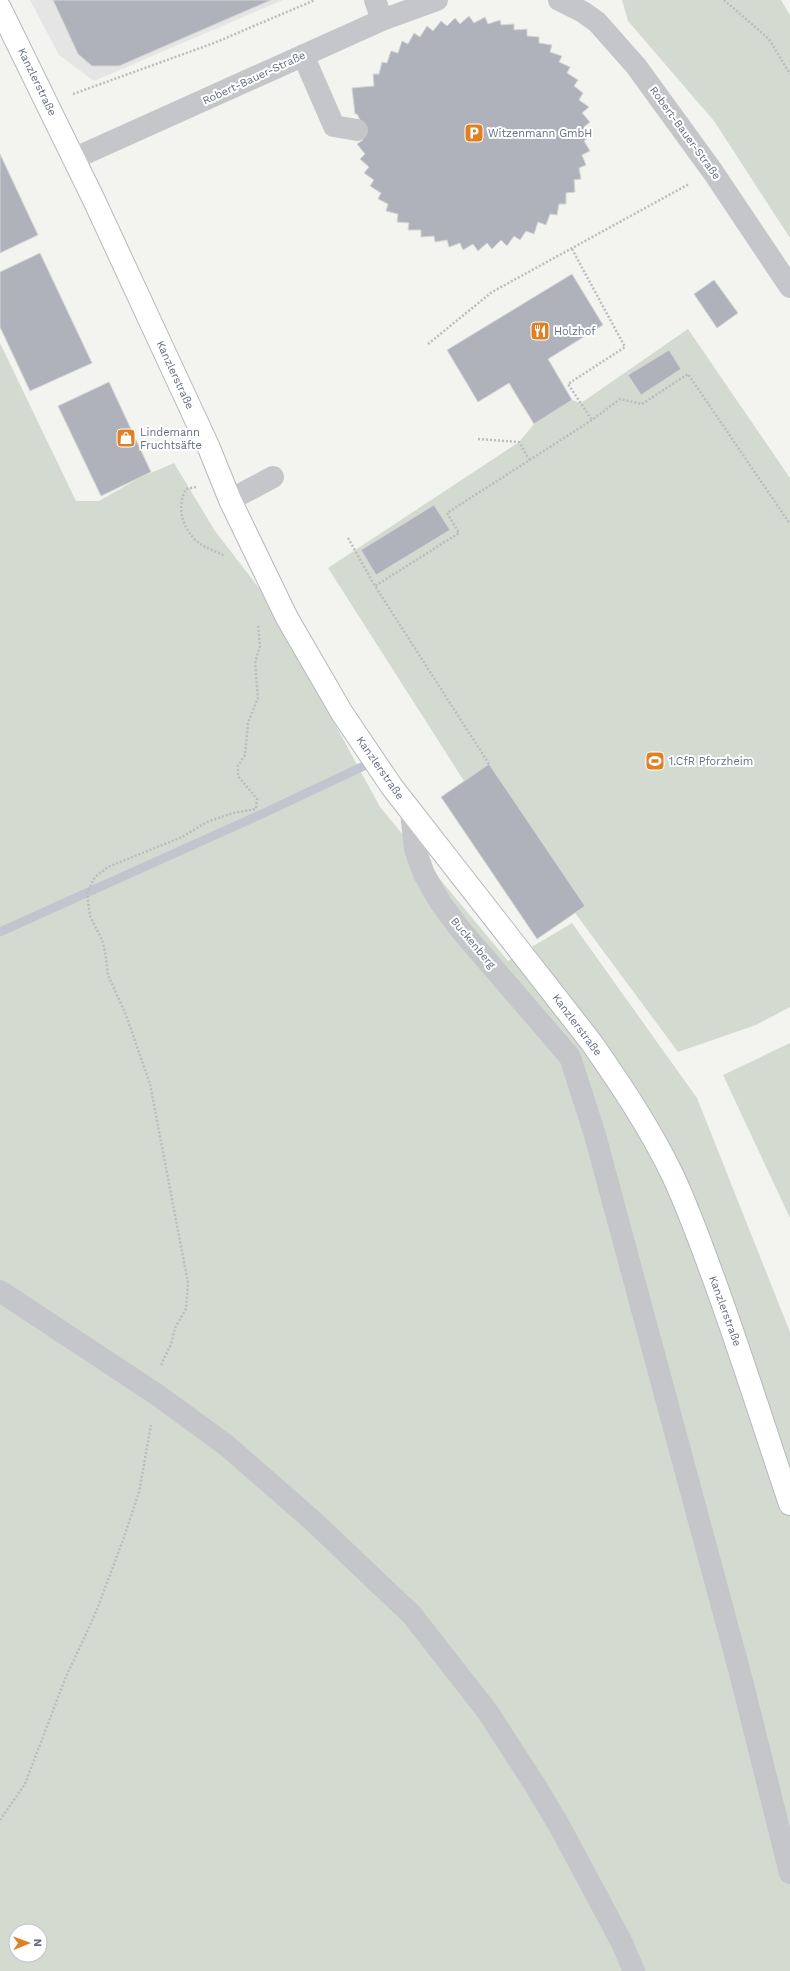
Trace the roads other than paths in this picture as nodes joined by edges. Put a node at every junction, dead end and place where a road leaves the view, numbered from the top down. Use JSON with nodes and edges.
{"nodes":[{"id":1,"x":375,"y":0,"type":"edge"},
{"id":2,"x":437,"y":0,"type":"edge"},
{"id":3,"x":559,"y":0,"type":"edge"},
{"id":4,"x":0,"y":8,"type":"edge"},
{"id":5,"x":382,"y":20,"type":"junction"},
{"id":6,"x":303,"y":55,"type":"junction"},
{"id":7,"x":356,"y":130,"type":"dead end"},
{"id":8,"x":74,"y":159,"type":"junction"},
{"id":9,"x":790,"y":287,"type":"edge"},
{"id":10,"x":274,"y":477,"type":"dead end"},
{"id":11,"x":230,"y":500,"type":"junction"},
{"id":12,"x":411,"y":812,"type":"junction"},
{"id":13,"x":0,"y":1291,"type":"edge"},
{"id":14,"x":790,"y":1504,"type":"edge"},
{"id":15,"x":790,"y":1873,"type":"edge"},
{"id":16,"x":634,"y":1971,"type":"edge"}],
"edges":[{"from":1,"to":5,"type":"street"},
{"from":2,"to":5,"type":"street","name":"Robert-Bauer-Straße"},
{"from":3,"to":9,"type":"street","name":"Robert-Bauer-Straße"},
{"from":4,"to":8,"type":"main road","name":"Kanzlerstraße"},
{"from":5,"to":6,"type":"street","name":"Robert-Bauer-Straße"},
{"from":6,"to":7,"type":"street"},
{"from":6,"to":8,"type":"street","name":"Robert-Bauer-Straße"},
{"from":8,"to":11,"type":"main road","name":"Kanzlerstraße"},
{"from":10,"to":11,"type":"street"},
{"from":11,"to":12,"type":"main road","name":"Kanzlerstraße"},
{"from":12,"to":14,"type":"main road","name":"Kanzlerstraße"},
{"from":12,"to":15,"type":"street","name":"Buckenberg"},
{"from":13,"to":16,"type":"street"}]}
